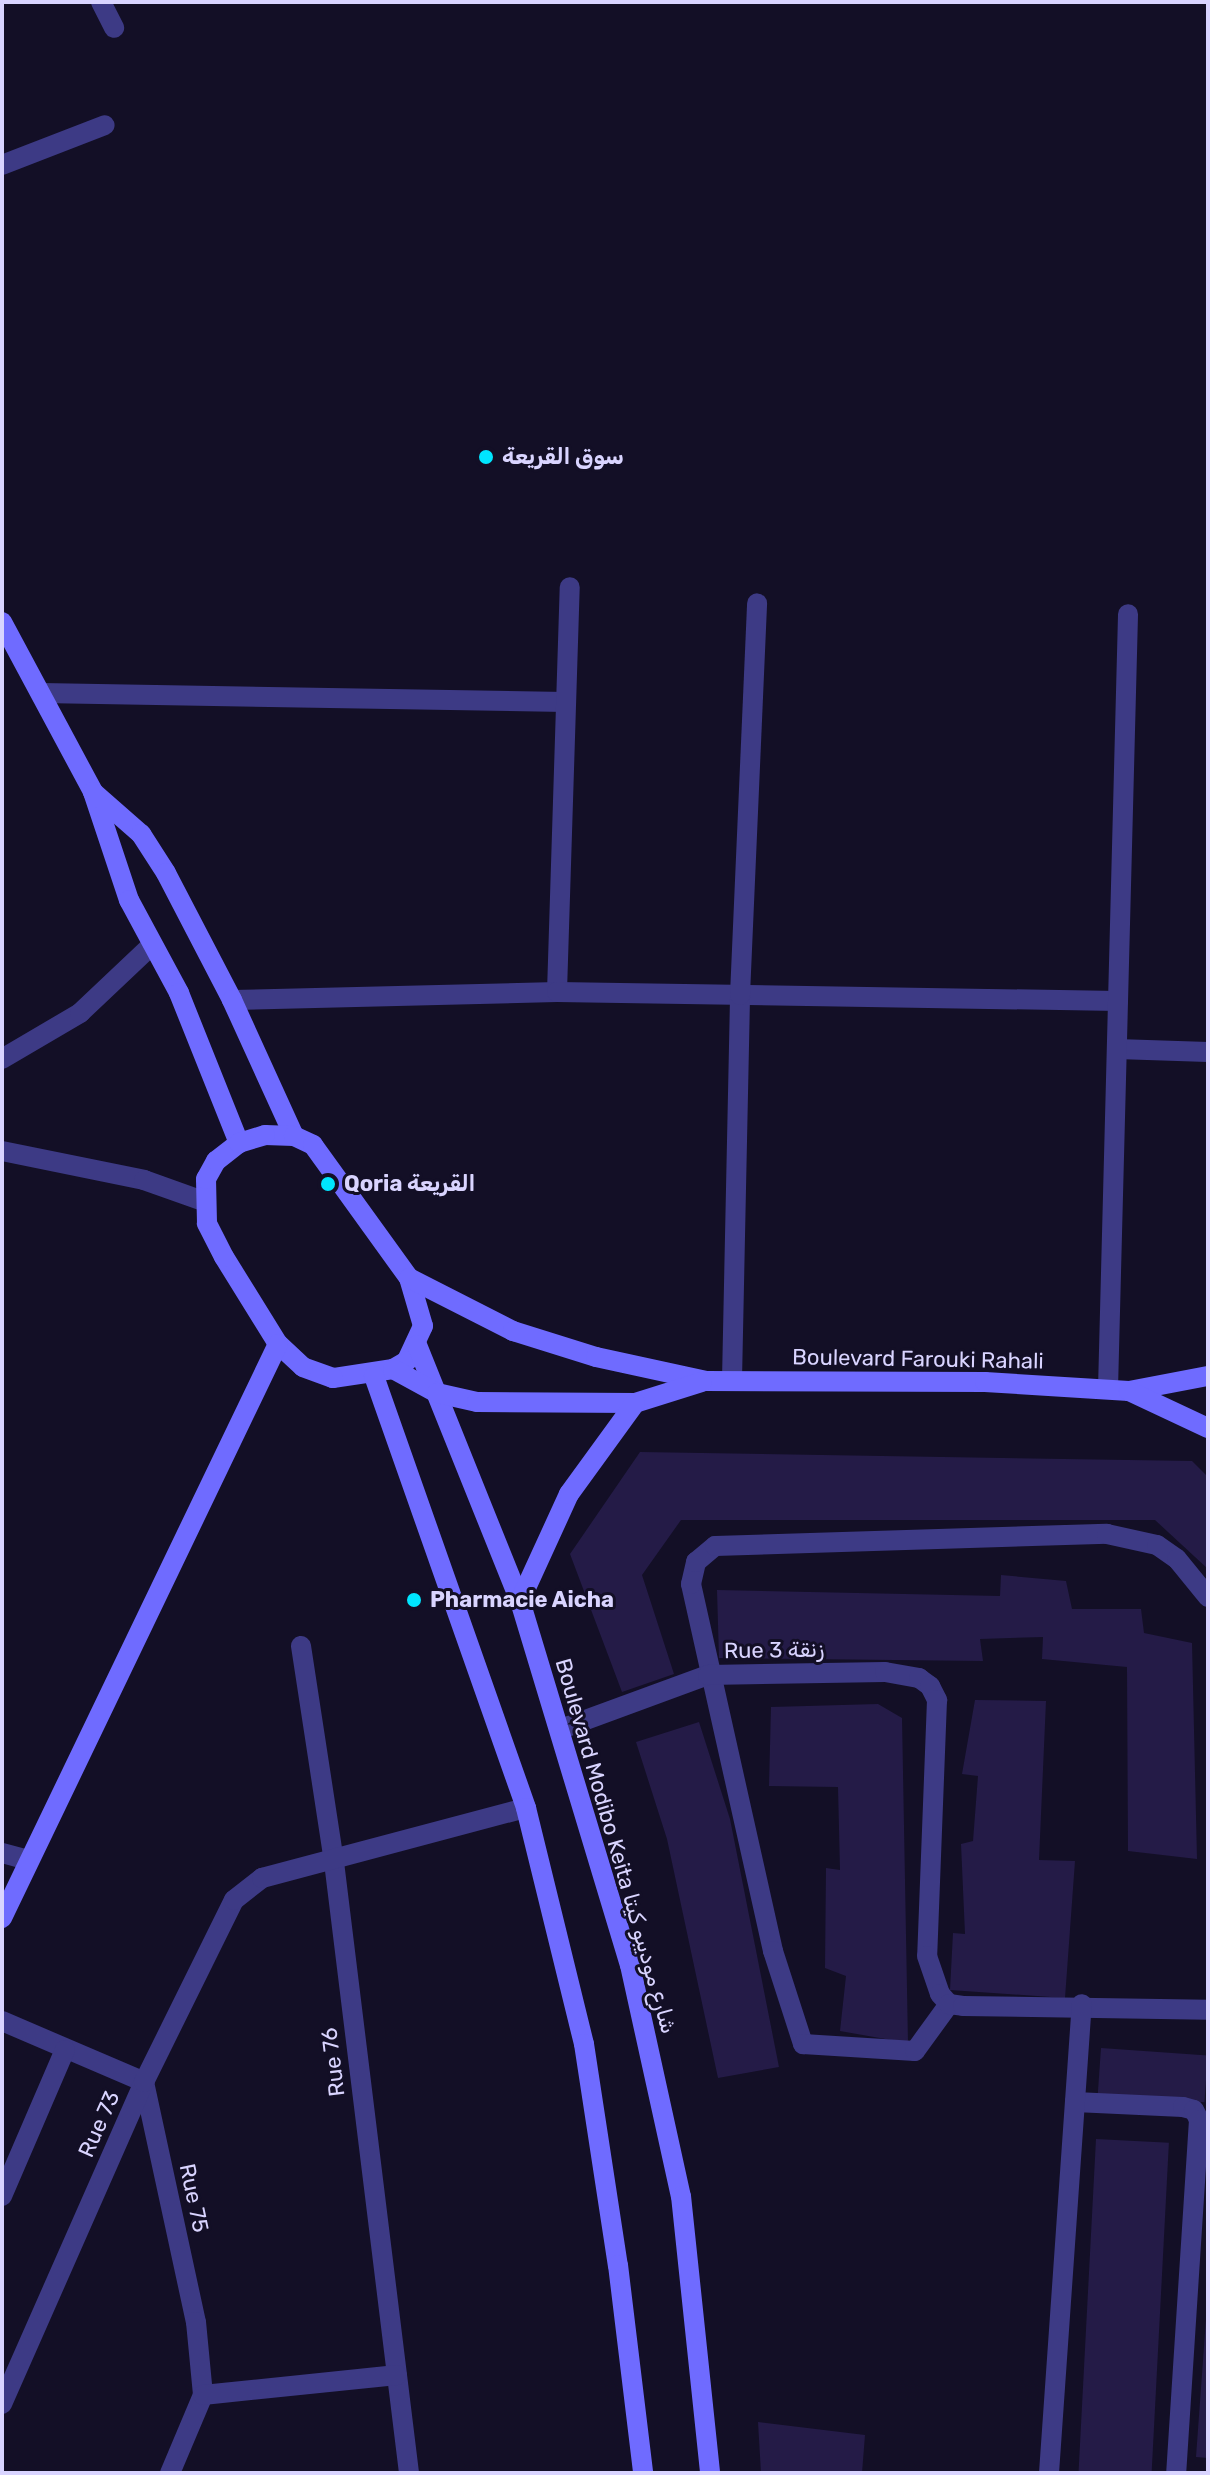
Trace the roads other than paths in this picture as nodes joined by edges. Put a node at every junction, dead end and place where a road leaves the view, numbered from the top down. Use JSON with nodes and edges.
{"nodes":[{"id":1,"x":101,"y":2,"type":"edge"},
{"id":2,"x":114,"y":28,"type":"dead end"},
{"id":3,"x":105,"y":125,"type":"dead end"},
{"id":4,"x":2,"y":165,"type":"edge"},
{"id":5,"x":570,"y":587,"type":"dead end"},
{"id":6,"x":757,"y":603,"type":"dead end"},
{"id":7,"x":1128,"y":614,"type":"dead end"},
{"id":8,"x":2,"y":622,"type":"edge"},
{"id":9,"x":41,"y":693,"type":"junction"},
{"id":10,"x":566,"y":702,"type":"junction"},
{"id":11,"x":93,"y":792,"type":"junction"},
{"id":12,"x":152,"y":945,"type":"junction"},
{"id":13,"x":557,"y":992,"type":"junction"},
{"id":14,"x":740,"y":995,"type":"junction"},
{"id":15,"x":232,"y":1000,"type":"junction"},
{"id":16,"x":1118,"y":1001,"type":"junction"},
{"id":17,"x":1117,"y":1049,"type":"junction"},
{"id":18,"x":1208,"y":1052,"type":"edge"},
{"id":19,"x":2,"y":1059,"type":"edge"},
{"id":20,"x":294,"y":1136,"type":"junction"},
{"id":21,"x":239,"y":1143,"type":"junction"},
{"id":22,"x":2,"y":1151,"type":"edge"},
{"id":23,"x":203,"y":1201,"type":"junction"},
{"id":24,"x":409,"y":1278,"type":"junction"},
{"id":25,"x":278,"y":1344,"type":"junction"},
{"id":26,"x":417,"y":1345,"type":"junction"},
{"id":27,"x":384,"y":1372,"type":"junction"},
{"id":28,"x":1208,"y":1376,"type":"edge"},
{"id":29,"x":732,"y":1380,"type":"junction"},
{"id":30,"x":706,"y":1381,"type":"junction"},
{"id":31,"x":1108,"y":1389,"type":"junction"},
{"id":32,"x":1129,"y":1391,"type":"junction"},
{"id":33,"x":437,"y":1393,"type":"junction"},
{"id":34,"x":635,"y":1403,"type":"junction"},
{"id":35,"x":1208,"y":1428,"type":"edge"},
{"id":36,"x":1208,"y":1597,"type":"edge"},
{"id":37,"x":520,"y":1601,"type":"junction"},
{"id":38,"x":301,"y":1646,"type":"dead end"},
{"id":39,"x":708,"y":1675,"type":"junction"},
{"id":40,"x":561,"y":1729,"type":"junction"},
{"id":41,"x":526,"y":1808,"type":"junction"},
{"id":42,"x":2,"y":1853,"type":"edge"},
{"id":43,"x":29,"y":1860,"type":"junction"},
{"id":44,"x":334,"y":1862,"type":"junction"},
{"id":45,"x":2,"y":1918,"type":"edge"},
{"id":46,"x":949,"y":2004,"type":"junction"},
{"id":47,"x":1082,"y":2004,"type":"junction"},
{"id":48,"x":1208,"y":2010,"type":"edge"},
{"id":49,"x":2,"y":2021,"type":"edge"},
{"id":50,"x":65,"y":2050,"type":"junction"},
{"id":51,"x":144,"y":2082,"type":"junction"},
{"id":52,"x":1075,"y":2102,"type":"junction"},
{"id":53,"x":2,"y":2196,"type":"edge"},
{"id":54,"x":397,"y":2375,"type":"junction"},
{"id":55,"x":203,"y":2395,"type":"junction"},
{"id":56,"x":2,"y":2404,"type":"edge"},
{"id":57,"x":170,"y":2473,"type":"edge"},
{"id":58,"x":409,"y":2473,"type":"edge"},
{"id":59,"x":643,"y":2473,"type":"edge"},
{"id":60,"x":710,"y":2473,"type":"edge"},
{"id":61,"x":1049,"y":2473,"type":"edge"},
{"id":62,"x":1176,"y":2473,"type":"edge"}],
"edges":[{"from":1,"to":2,"type":"street"},
{"from":3,"to":4,"type":"street"},
{"from":5,"to":10,"type":"street"},
{"from":6,"to":14,"type":"street"},
{"from":7,"to":16,"type":"street"},
{"from":8,"to":9,"type":"main road"},
{"from":9,"to":10,"type":"street"},
{"from":9,"to":11,"type":"main road"},
{"from":10,"to":13,"type":"street"},
{"from":11,"to":12,"type":"main road"},
{"from":11,"to":15,"type":"main road"},
{"from":12,"to":19,"type":"street"},
{"from":12,"to":21,"type":"main road"},
{"from":13,"to":14,"type":"street"},
{"from":13,"to":15,"type":"street"},
{"from":14,"to":16,"type":"street"},
{"from":14,"to":29,"type":"street"},
{"from":15,"to":20,"type":"main road"},
{"from":16,"to":17,"type":"street"},
{"from":17,"to":18,"type":"street"},
{"from":17,"to":31,"type":"street"},
{"from":20,"to":21,"type":"main road"},
{"from":20,"to":24,"type":"main road"},
{"from":21,"to":23,"type":"main road"},
{"from":22,"to":23,"type":"street"},
{"from":23,"to":25,"type":"main road"},
{"from":24,"to":26,"type":"main road"},
{"from":24,"to":30,"type":"main road","name":"Boulevard Farouki Rahali"},
{"from":25,"to":27,"type":"main road"},
{"from":25,"to":43,"type":"main road"},
{"from":26,"to":27,"type":"main road"},
{"from":26,"to":33,"type":"main road","name":"Boulevard Modibo Keita شارع موديبو كيتا"},
{"from":27,"to":33,"type":"main road","name":"Boulevard Farouki Rahali"},
{"from":27,"to":41,"type":"main road"},
{"from":28,"to":32,"type":"main road","name":"Boulevard Farouki Rahali"},
{"from":29,"to":30,"type":"main road","name":"Boulevard Farouki Rahali"},
{"from":29,"to":31,"type":"main road","name":"Boulevard Farouki Rahali"},
{"from":30,"to":34,"type":"main road","name":"Boulevard Farouki Rahali"},
{"from":31,"to":32,"type":"main road","name":"Boulevard Farouki Rahali"},
{"from":32,"to":35,"type":"main road","name":"Boulevard Farouki Rahali"},
{"from":33,"to":34,"type":"main road","name":"Boulevard Farouki Rahali"},
{"from":33,"to":37,"type":"main road","name":"Boulevard Modibo Keita شارع موديبو كيتا"},
{"from":34,"to":37,"type":"main road"},
{"from":36,"to":39,"type":"street"},
{"from":37,"to":40,"type":"main road","name":"Boulevard Modibo Keita شارع موديبو كيتا"},
{"from":38,"to":44,"type":"street","name":"Rue 76"},
{"from":39,"to":40,"type":"street","name":"Rue 3 زنقة"},
{"from":39,"to":46,"type":"street","name":"Rue 3 زنقة"},
{"from":39,"to":46,"type":"street"},
{"from":40,"to":60,"type":"main road","name":"Boulevard Modibo Keita شارع موديبو كيتا"},
{"from":41,"to":44,"type":"street"},
{"from":41,"to":59,"type":"main road"},
{"from":42,"to":43,"type":"street"},
{"from":43,"to":45,"type":"main road"},
{"from":44,"to":51,"type":"street","name":"Rue 73"},
{"from":44,"to":54,"type":"street","name":"Rue 76"},
{"from":46,"to":47,"type":"street"},
{"from":47,"to":48,"type":"street"},
{"from":47,"to":52,"type":"street"},
{"from":49,"to":50,"type":"street"},
{"from":50,"to":51,"type":"street"},
{"from":50,"to":53,"type":"street"},
{"from":51,"to":55,"type":"street","name":"Rue 75"},
{"from":51,"to":56,"type":"street","name":"Rue 73"},
{"from":52,"to":61,"type":"street"},
{"from":52,"to":62,"type":"street"},
{"from":54,"to":55,"type":"street"},
{"from":54,"to":58,"type":"street","name":"Rue 76"},
{"from":55,"to":57,"type":"street","name":"Rue 75"}]}
